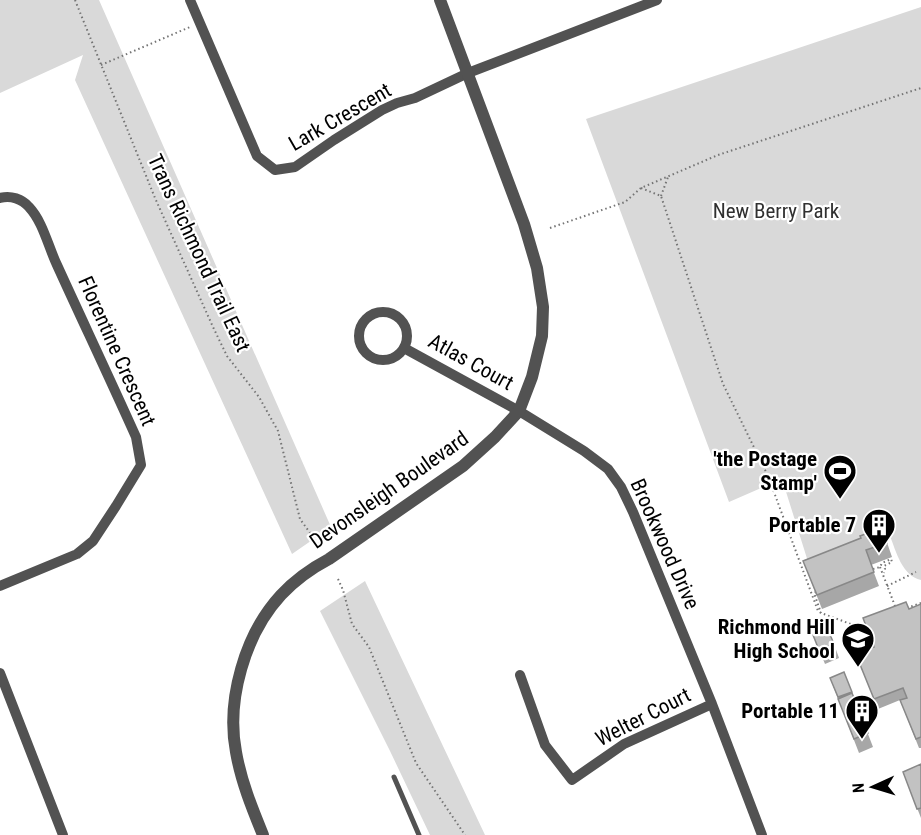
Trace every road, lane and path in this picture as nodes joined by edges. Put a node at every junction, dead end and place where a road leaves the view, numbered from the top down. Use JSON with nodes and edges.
{"nodes":[{"id":1,"x":75,"y":0,"type":"edge"},
{"id":2,"x":190,"y":0,"type":"edge"},
{"id":3,"x":440,"y":0,"type":"edge"},
{"id":4,"x":657,"y":0,"type":"edge"},
{"id":5,"x":642,"y":3,"type":"edge"},
{"id":6,"x":200,"y":23,"type":"junction"},
{"id":7,"x":101,"y":65,"type":"junction"},
{"id":8,"x":468,"y":73,"type":"junction"},
{"id":9,"x":921,"y":88,"type":"edge"},
{"id":10,"x":668,"y":177,"type":"junction"},
{"id":11,"x":641,"y":188,"type":"junction"},
{"id":12,"x":660,"y":196,"type":"junction"},
{"id":13,"x":0,"y":198,"type":"edge"},
{"id":14,"x":550,"y":228,"type":"dead end"},
{"id":15,"x":404,"y":348,"type":"junction"},
{"id":16,"x":519,"y":411,"type":"junction"},
{"id":17,"x":318,"y":544,"type":"dead end"},
{"id":18,"x":880,"y":567,"type":"junction"},
{"id":19,"x":873,"y":569,"type":"edge"},
{"id":20,"x":916,"y":572,"type":"dead end"},
{"id":21,"x":883,"y":575,"type":"junction"},
{"id":22,"x":338,"y":579,"type":"dead end"},
{"id":23,"x":0,"y":586,"type":"edge"},
{"id":24,"x":887,"y":586,"type":"junction"},
{"id":25,"x":921,"y":603,"type":"edge"},
{"id":26,"x":896,"y":610,"type":"edge"},
{"id":27,"x":903,"y":610,"type":"edge"},
{"id":28,"x":869,"y":623,"type":"edge"},
{"id":29,"x":859,"y":627,"type":"junction"},
{"id":30,"x":868,"y":648,"type":"edge"},
{"id":31,"x":0,"y":673,"type":"edge"},
{"id":32,"x":520,"y":675,"type":"dead end"},
{"id":33,"x":712,"y":704,"type":"junction"},
{"id":34,"x":394,"y":777,"type":"dead end"},
{"id":35,"x":63,"y":835,"type":"edge"},
{"id":36,"x":263,"y":835,"type":"edge"},
{"id":37,"x":419,"y":835,"type":"edge"},
{"id":38,"x":465,"y":835,"type":"edge"},
{"id":39,"x":762,"y":835,"type":"edge"}],
"edges":[{"from":1,"to":7,"type":"path","name":"Trans Richmond Trail East"},
{"from":2,"to":6,"type":"street","name":"Lark Crescent"},
{"from":3,"to":8,"type":"street","name":"Devonsleigh Boulevard"},
{"from":4,"to":5,"type":"street","name":"Lark Crescent"},
{"from":5,"to":8,"type":"street","name":"Lark Crescent"},
{"from":6,"to":7,"type":"path"},
{"from":6,"to":8,"type":"street","name":"Lark Crescent"},
{"from":7,"to":17,"type":"path","name":"Trans Richmond Trail East"},
{"from":8,"to":16,"type":"street","name":"Devonsleigh Boulevard"},
{"from":9,"to":10,"type":"path"},
{"from":10,"to":11,"type":"path"},
{"from":10,"to":12,"type":"path"},
{"from":11,"to":12,"type":"path"},
{"from":11,"to":14,"type":"path"},
{"from":12,"to":29,"type":"path"},
{"from":13,"to":23,"type":"street","name":"Florentine Crescent"},
{"from":15,"to":15,"type":"street","name":"Atlas Court"},
{"from":15,"to":16,"type":"street","name":"Atlas Court"},
{"from":16,"to":33,"type":"street","name":"Brookwood Drive"},
{"from":16,"to":36,"type":"street","name":"Devonsleigh Boulevard"},
{"from":18,"to":19,"type":"path"},
{"from":18,"to":21,"type":"path"},
{"from":18,"to":21,"type":"path"},
{"from":20,"to":24,"type":"path"},
{"from":21,"to":24,"type":"path"},
{"from":22,"to":38,"type":"path"},
{"from":24,"to":26,"type":"path"},
{"from":25,"to":27,"type":"path"},
{"from":28,"to":29,"type":"path"},
{"from":29,"to":30,"type":"path"},
{"from":31,"to":35,"type":"street"},
{"from":32,"to":33,"type":"street","name":"Welter Court"},
{"from":33,"to":39,"type":"street","name":"Brookwood Drive"},
{"from":34,"to":37,"type":"lane"}]}
